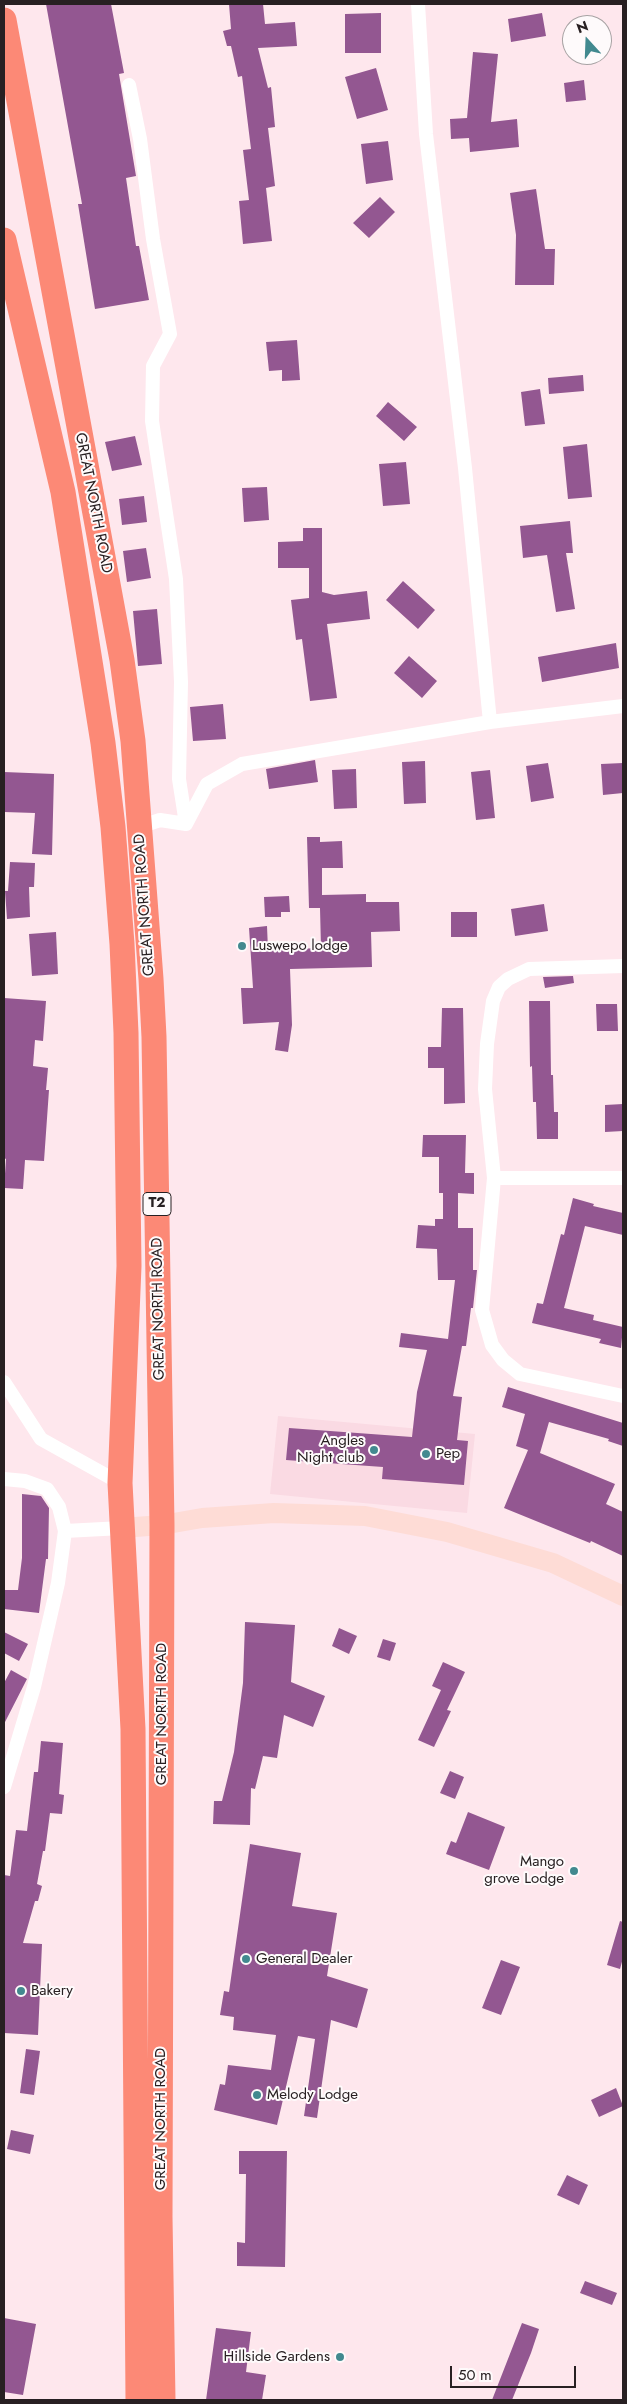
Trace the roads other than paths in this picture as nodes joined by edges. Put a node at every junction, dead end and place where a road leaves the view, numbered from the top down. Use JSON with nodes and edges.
{"nodes":[{"id":1,"x":418,"y":4,"type":"edge"},
{"id":2,"x":4,"y":20,"type":"edge"},
{"id":3,"x":129,"y":85,"type":"dead end"},
{"id":4,"x":4,"y":240,"type":"edge"},
{"id":5,"x":623,"y":706,"type":"edge"},
{"id":6,"x":490,"y":722,"type":"junction"},
{"id":7,"x":186,"y":824,"type":"junction"},
{"id":8,"x":139,"y":827,"type":"junction"},
{"id":9,"x":623,"y":966,"type":"edge"},
{"id":10,"x":494,"y":1178,"type":"junction"},
{"id":11,"x":623,"y":1178,"type":"edge"},
{"id":12,"x":4,"y":1382,"type":"edge"},
{"id":13,"x":623,"y":1396,"type":"edge"},
{"id":14,"x":4,"y":1479,"type":"edge"},
{"id":15,"x":120,"y":1483,"type":"junction"},
{"id":16,"x":162,"y":1525,"type":"junction"},
{"id":17,"x":122,"y":1528,"type":"junction"},
{"id":18,"x":65,"y":1531,"type":"junction"},
{"id":19,"x":623,"y":1596,"type":"edge"},
{"id":20,"x":4,"y":1786,"type":"edge"},
{"id":21,"x":138,"y":2400,"type":"edge"},
{"id":22,"x":162,"y":2400,"type":"edge"}],
"edges":[{"from":1,"to":6,"type":"street"},
{"from":2,"to":8,"type":"highway","name":"GREAT NORTH ROAD","number":"T2"},
{"from":3,"to":7,"type":"street"},
{"from":4,"to":15,"type":"highway","name":"GREAT NORTH ROAD","number":"T2"},
{"from":5,"to":6,"type":"street"},
{"from":6,"to":7,"type":"street"},
{"from":7,"to":8,"type":"street"},
{"from":8,"to":16,"type":"highway","name":"GREAT NORTH ROAD","number":"T2"},
{"from":9,"to":10,"type":"street"},
{"from":10,"to":11,"type":"street"},
{"from":10,"to":13,"type":"street"},
{"from":12,"to":15,"type":"street"},
{"from":14,"to":18,"type":"street"},
{"from":15,"to":17,"type":"highway","name":"GREAT NORTH ROAD","number":"T2"},
{"from":16,"to":17,"type":"main road"},
{"from":16,"to":19,"type":"main road"},
{"from":16,"to":22,"type":"highway","name":"GREAT NORTH ROAD","number":"T2"},
{"from":17,"to":18,"type":"street"},
{"from":17,"to":21,"type":"highway","name":"GREAT NORTH ROAD","number":"T2"},
{"from":18,"to":20,"type":"street"}]}
